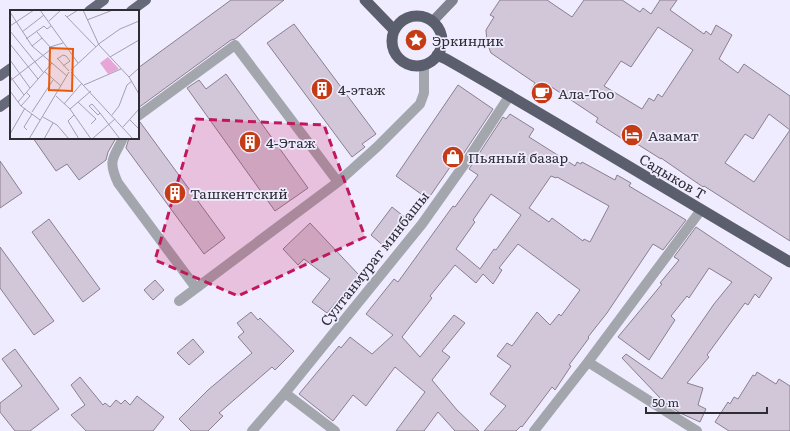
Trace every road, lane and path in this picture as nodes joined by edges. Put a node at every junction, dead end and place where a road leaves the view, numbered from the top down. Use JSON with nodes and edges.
{"nodes":[{"id":1,"x":104,"y":0,"type":"edge"},
{"id":2,"x":146,"y":0,"type":"edge"},
{"id":3,"x":365,"y":0,"type":"edge"},
{"id":4,"x":453,"y":0,"type":"edge"},
{"id":5,"x":90,"y":10,"type":"edge"},
{"id":6,"x":132,"y":10,"type":"edge"},
{"id":7,"x":433,"y":21,"type":"junction"},
{"id":8,"x":394,"y":30,"type":"junction"},
{"id":9,"x":437,"y":55,"type":"junction"},
{"id":10,"x":424,"y":65,"type":"junction"},
{"id":11,"x":10,"y":69,"type":"edge"},
{"id":12,"x":0,"y":76,"type":"edge"},
{"id":13,"x":510,"y":95,"type":"junction"},
{"id":14,"x":10,"y":100,"type":"edge"},
{"id":15,"x":0,"y":107,"type":"edge"},
{"id":16,"x":139,"y":115,"type":"edge"},
{"id":17,"x":122,"y":139,"type":"edge"},
{"id":18,"x":338,"y":182,"type":"junction"},
{"id":19,"x":701,"y":210,"type":"junction"},
{"id":20,"x":790,"y":262,"type":"edge"},
{"id":21,"x":196,"y":288,"type":"junction"},
{"id":22,"x":179,"y":301,"type":"dead end"},
{"id":23,"x":588,"y":362,"type":"junction"},
{"id":24,"x":285,"y":393,"type":"junction"},
{"id":25,"x":252,"y":431,"type":"edge"},
{"id":26,"x":335,"y":431,"type":"edge"},
{"id":27,"x":534,"y":431,"type":"edge"},
{"id":28,"x":697,"y":431,"type":"edge"}],
"edges":[{"from":1,"to":5,"type":"main road"},
{"from":2,"to":6,"type":"main road"},
{"from":3,"to":8,"type":"highway"},
{"from":4,"to":7,"type":"main road"},
{"from":7,"to":8,"type":"highway"},
{"from":7,"to":9,"type":"highway"},
{"from":8,"to":10,"type":"highway"},
{"from":9,"to":10,"type":"highway"},
{"from":9,"to":13,"type":"highway","name":"Садыков Т"},
{"from":10,"to":18,"type":"street"},
{"from":11,"to":12,"type":"main road"},
{"from":13,"to":19,"type":"highway","name":"Садыков Т"},
{"from":13,"to":24,"type":"street","name":"Султанмурат минбашы"},
{"from":14,"to":15,"type":"main road"},
{"from":16,"to":18,"type":"street"},
{"from":17,"to":21,"type":"street"},
{"from":18,"to":21,"type":"street"},
{"from":19,"to":20,"type":"highway","name":"Садыков Т"},
{"from":19,"to":23,"type":"street"},
{"from":21,"to":22,"type":"street"},
{"from":23,"to":27,"type":"street"},
{"from":23,"to":28,"type":"street"},
{"from":24,"to":25,"type":"street","name":"Султанмурат минбашы"},
{"from":24,"to":26,"type":"street"}]}
